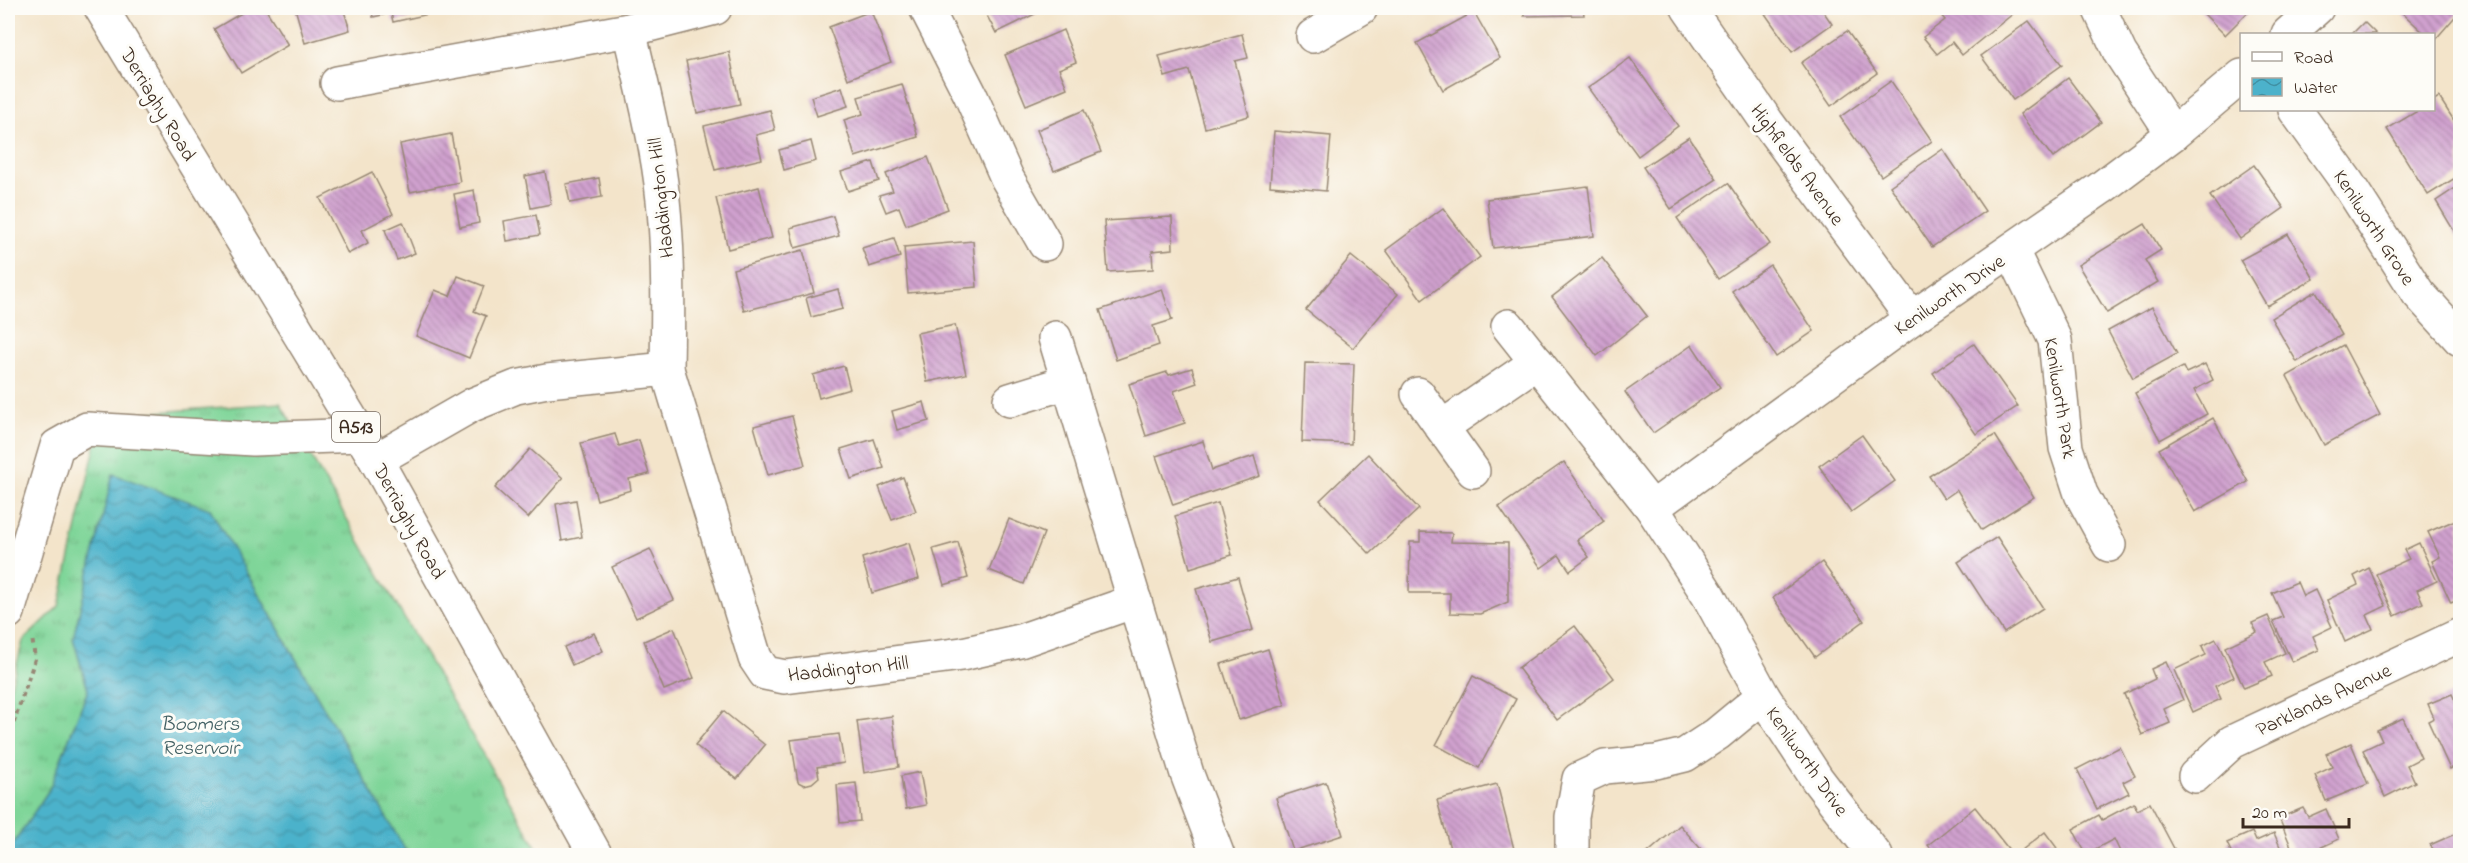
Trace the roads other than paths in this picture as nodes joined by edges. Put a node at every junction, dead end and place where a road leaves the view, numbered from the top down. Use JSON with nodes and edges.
{"nodes":[{"id":1,"x":101,"y":8,"type":"edge"},
{"id":2,"x":715,"y":8,"type":"edge"},
{"id":3,"x":926,"y":8,"type":"edge"},
{"id":4,"x":1361,"y":8,"type":"edge"},
{"id":5,"x":1688,"y":8,"type":"edge"},
{"id":6,"x":2099,"y":8,"type":"edge"},
{"id":7,"x":2316,"y":8,"type":"edge"},
{"id":8,"x":629,"y":30,"type":"junction"},
{"id":9,"x":2289,"y":33,"type":"edge"},
{"id":10,"x":1313,"y":36,"type":"dead end"},
{"id":11,"x":2240,"y":77,"type":"edge"},
{"id":12,"x":337,"y":82,"type":"dead end"},
{"id":13,"x":2296,"y":111,"type":"edge"},
{"id":14,"x":2173,"y":134,"type":"junction"},
{"id":15,"x":1045,"y":244,"type":"dead end"},
{"id":16,"x":2012,"y":251,"type":"junction"},
{"id":17,"x":1911,"y":318,"type":"junction"},
{"id":18,"x":1508,"y":326,"type":"dead end"},
{"id":19,"x":1055,"y":338,"type":"dead end"},
{"id":20,"x":2460,"y":339,"type":"edge"},
{"id":21,"x":1537,"y":362,"type":"junction"},
{"id":22,"x":667,"y":369,"type":"junction"},
{"id":23,"x":1068,"y":382,"type":"junction"},
{"id":24,"x":1418,"y":394,"type":"dead end"},
{"id":25,"x":1010,"y":400,"type":"dead end"},
{"id":26,"x":1442,"y":427,"type":"junction"},
{"id":27,"x":368,"y":448,"type":"junction"},
{"id":28,"x":1473,"y":471,"type":"dead end"},
{"id":29,"x":1652,"y":508,"type":"junction"},
{"id":30,"x":2109,"y":545,"type":"dead end"},
{"id":31,"x":1135,"y":601,"type":"junction"},
{"id":32,"x":8,"y":612,"type":"edge"},
{"id":33,"x":2460,"y":635,"type":"edge"},
{"id":34,"x":1763,"y":696,"type":"junction"},
{"id":35,"x":2195,"y":776,"type":"dead end"},
{"id":36,"x":596,"y":855,"type":"edge"},
{"id":37,"x":1218,"y":855,"type":"edge"},
{"id":38,"x":1572,"y":855,"type":"edge"},
{"id":39,"x":1876,"y":855,"type":"edge"}],
"edges":[{"from":1,"to":27,"type":"street","name":"Derriaghy Road","number":"A513"},
{"from":2,"to":8,"type":"street"},
{"from":3,"to":15,"type":"street"},
{"from":4,"to":10,"type":"street"},
{"from":5,"to":17,"type":"street","name":"Highfields Avenue"},
{"from":6,"to":14,"type":"street"},
{"from":7,"to":9,"type":"street"},
{"from":8,"to":12,"type":"street"},
{"from":8,"to":22,"type":"street","name":"Haddington Hill"},
{"from":11,"to":14,"type":"street","name":"Kenilworth Drive"},
{"from":13,"to":20,"type":"street","name":"Kenilworth Grove"},
{"from":14,"to":16,"type":"street","name":"Kenilworth Drive"},
{"from":16,"to":17,"type":"street","name":"Kenilworth Drive"},
{"from":16,"to":30,"type":"street","name":"Kenilworth Park"},
{"from":17,"to":29,"type":"street","name":"Kenilworth Drive"},
{"from":18,"to":21,"type":"street","name":"Kenilworth Drive"},
{"from":19,"to":23,"type":"street"},
{"from":21,"to":26,"type":"street"},
{"from":21,"to":29,"type":"street","name":"Kenilworth Drive"},
{"from":22,"to":27,"type":"street"},
{"from":22,"to":31,"type":"street","name":"Haddington Hill"},
{"from":23,"to":25,"type":"street"},
{"from":23,"to":31,"type":"street"},
{"from":24,"to":26,"type":"street"},
{"from":26,"to":28,"type":"street"},
{"from":27,"to":32,"type":"street"},
{"from":27,"to":36,"type":"street","name":"Derriaghy Road","number":"A513"},
{"from":29,"to":34,"type":"street","name":"Kenilworth Drive"},
{"from":31,"to":37,"type":"street"},
{"from":33,"to":35,"type":"street","name":"Parklands Avenue"},
{"from":34,"to":38,"type":"street"},
{"from":34,"to":39,"type":"street","name":"Kenilworth Drive"}]}
